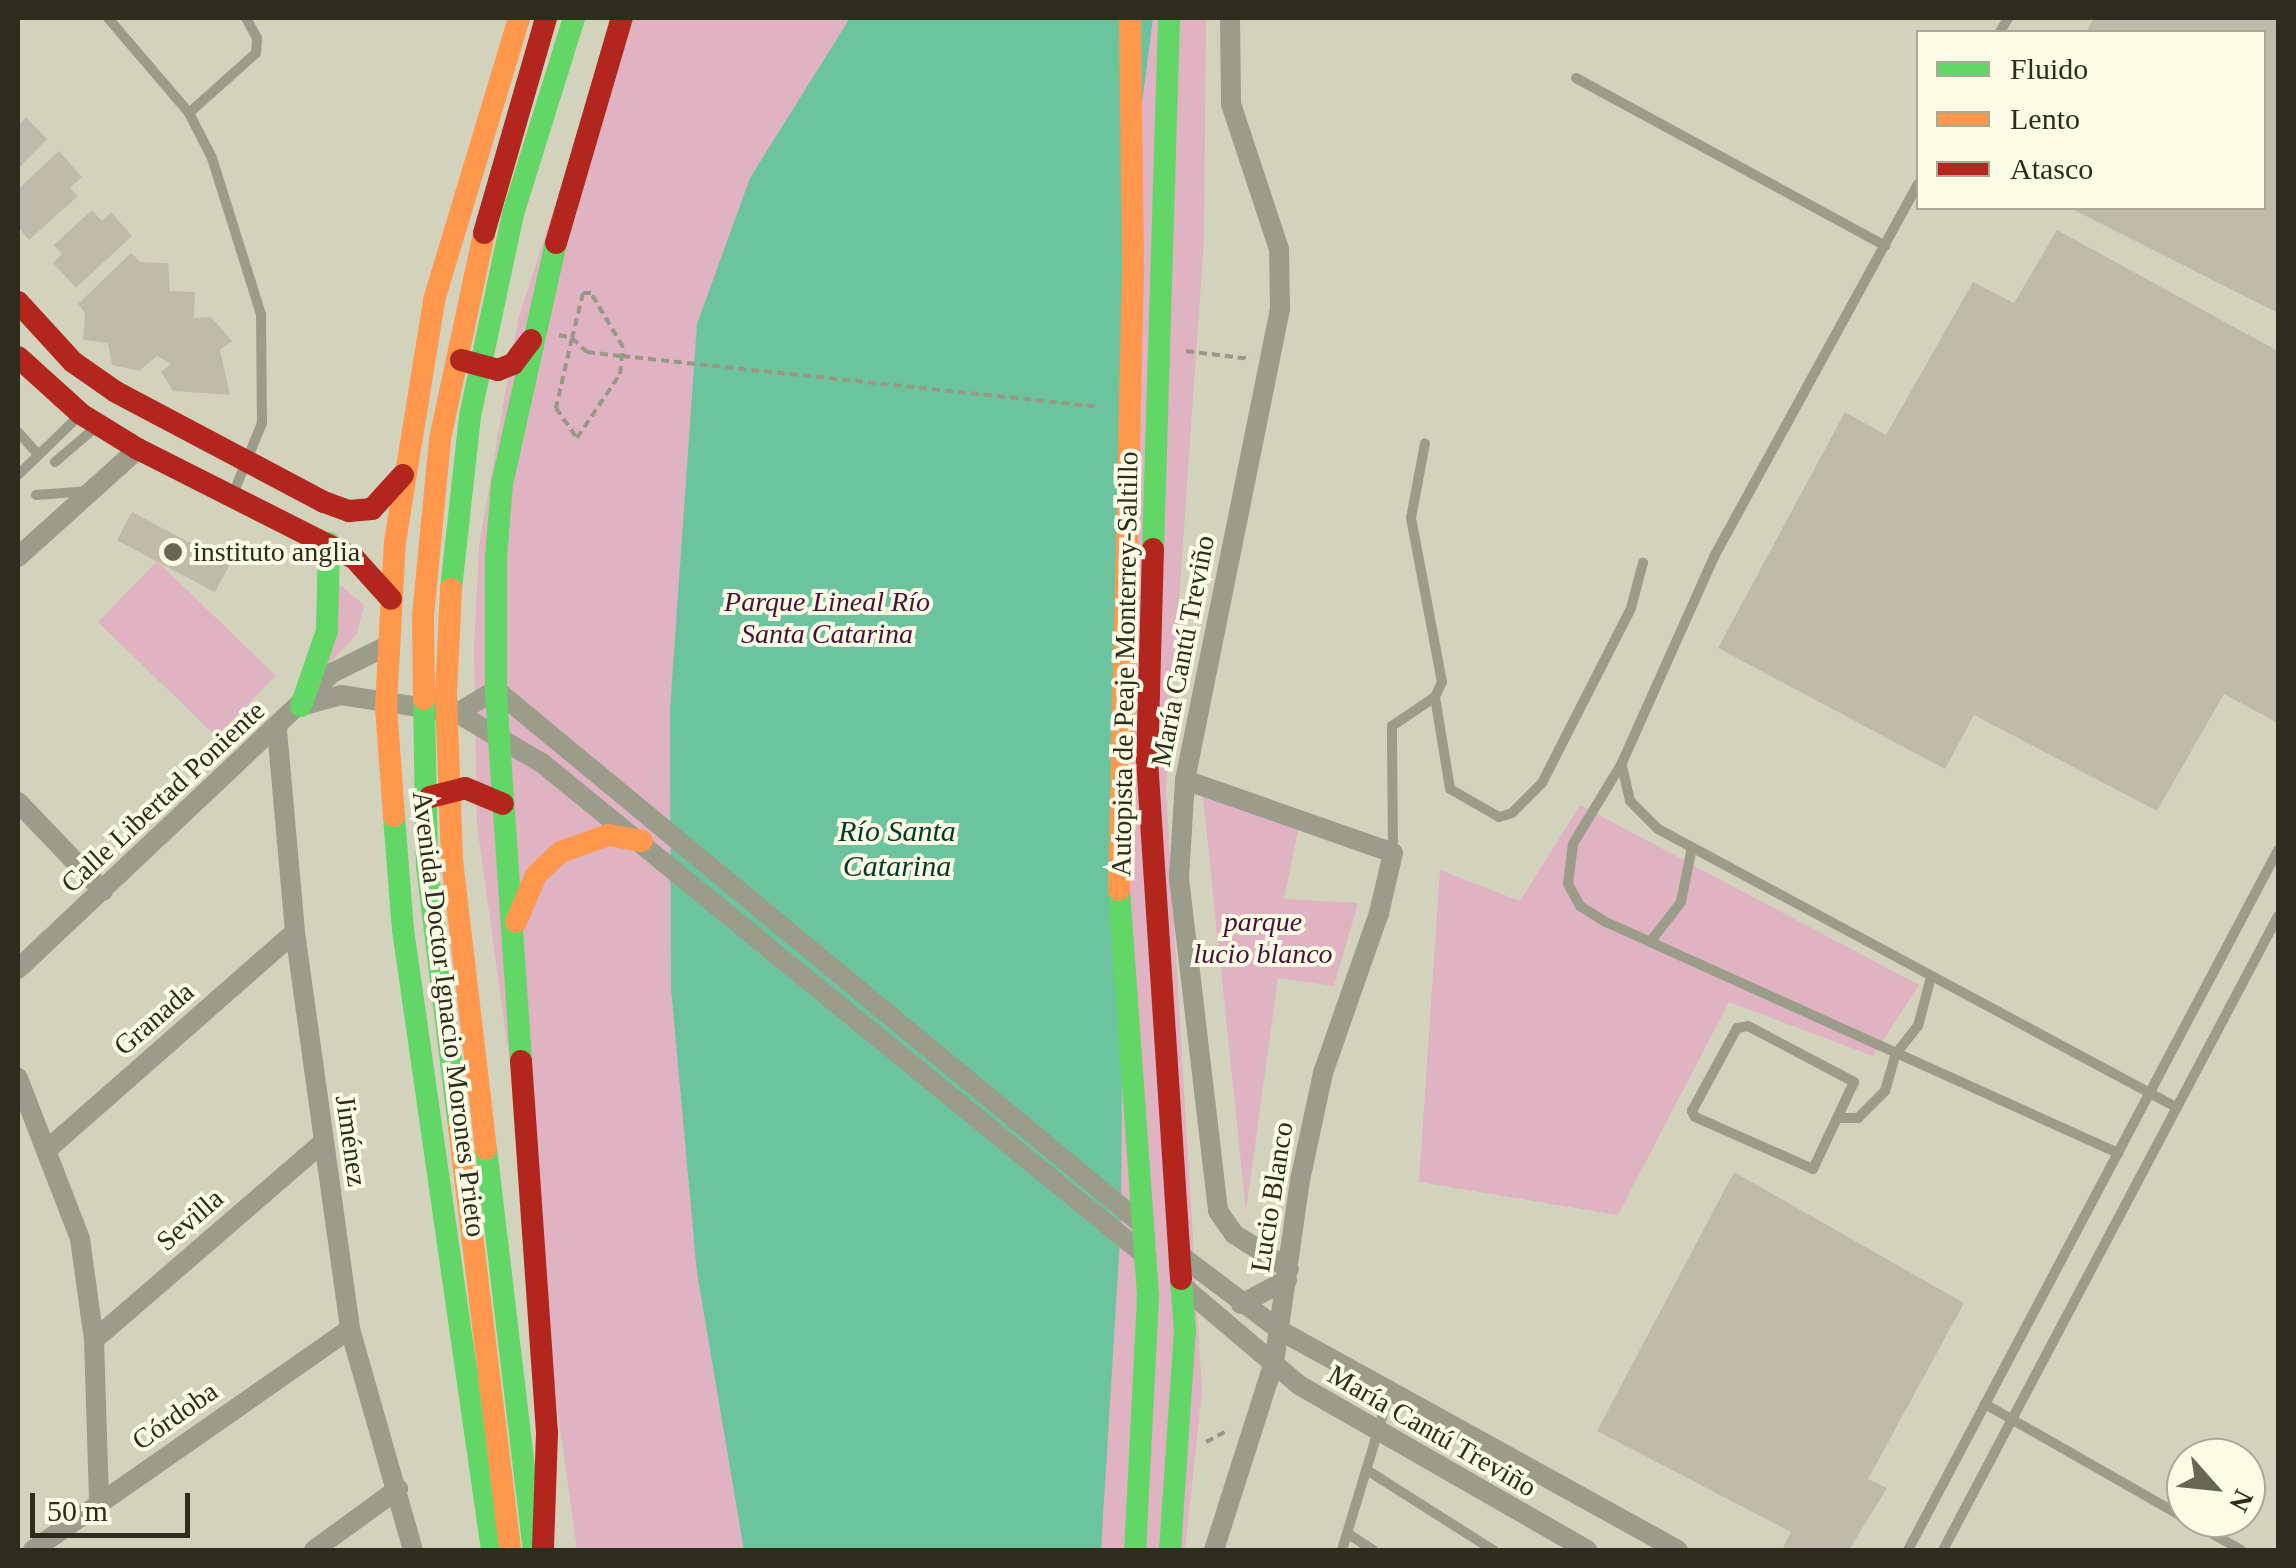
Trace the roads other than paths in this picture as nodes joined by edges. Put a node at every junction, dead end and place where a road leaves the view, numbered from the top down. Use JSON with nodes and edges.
{"nodes":[{"id":1,"x":108,"y":18,"type":"edge"},
{"id":2,"x":246,"y":18,"type":"edge"},
{"id":3,"x":519,"y":18,"type":"edge"},
{"id":4,"x":546,"y":18,"type":"edge"},
{"id":5,"x":574,"y":18,"type":"edge"},
{"id":6,"x":622,"y":18,"type":"edge"},
{"id":7,"x":1130,"y":18,"type":"edge"},
{"id":8,"x":1170,"y":18,"type":"edge"},
{"id":9,"x":1230,"y":18,"type":"edge"},
{"id":10,"x":1576,"y":78,"type":"dead end"},
{"id":11,"x":189,"y":114,"type":"junction"},
{"id":12,"x":1916,"y":188,"type":"edge"},
{"id":13,"x":1884,"y":246,"type":"junction"},
{"id":14,"x":434,"y":300,"type":"junction"},
{"id":15,"x":18,"y":302,"type":"edge"},
{"id":16,"x":534,"y":332,"type":"junction"},
{"id":17,"x":18,"y":357,"type":"edge"},
{"id":18,"x":90,"y":420,"type":"junction"},
{"id":19,"x":18,"y":432,"type":"edge"},
{"id":20,"x":1425,"y":442,"type":"dead end"},
{"id":21,"x":138,"y":449,"type":"junction"},
{"id":22,"x":38,"y":454,"type":"junction"},
{"id":23,"x":55,"y":462,"type":"dead end"},
{"id":24,"x":247,"y":467,"type":"junction"},
{"id":25,"x":406,"y":470,"type":"junction"},
{"id":26,"x":18,"y":475,"type":"edge"},
{"id":27,"x":502,"y":484,"type":"junction"},
{"id":28,"x":91,"y":492,"type":"junction"},
{"id":29,"x":36,"y":495,"type":"dead end"},
{"id":30,"x":233,"y":495,"type":"junction"},
{"id":31,"x":329,"y":543,"type":"junction"},
{"id":32,"x":18,"y":557,"type":"edge"},
{"id":33,"x":1643,"y":563,"type":"dead end"},
{"id":34,"x":390,"y":599,"type":"junction"},
{"id":35,"x":389,"y":645,"type":"junction"},
{"id":36,"x":496,"y":690,"type":"junction"},
{"id":37,"x":1434,"y":697,"type":"junction"},
{"id":38,"x":301,"y":706,"type":"junction"},
{"id":39,"x":386,"y":706,"type":"junction"},
{"id":40,"x":457,"y":713,"type":"junction"},
{"id":41,"x":276,"y":730,"type":"junction"},
{"id":42,"x":498,"y":735,"type":"junction"},
{"id":43,"x":1622,"y":763,"type":"junction"},
{"id":44,"x":1185,"y":780,"type":"junction"},
{"id":45,"x":18,"y":802,"type":"edge"},
{"id":46,"x":503,"y":804,"type":"junction"},
{"id":47,"x":393,"y":835,"type":"junction"},
{"id":48,"x":649,"y":847,"type":"junction"},
{"id":49,"x":1692,"y":848,"type":"junction"},
{"id":50,"x":2278,"y":850,"type":"edge"},
{"id":51,"x":1393,"y":853,"type":"junction"},
{"id":52,"x":103,"y":891,"type":"junction"},
{"id":53,"x":2278,"y":916,"type":"edge"},
{"id":54,"x":296,"y":932,"type":"junction"},
{"id":55,"x":1650,"y":942,"type":"junction"},
{"id":56,"x":512,"y":943,"type":"junction"},
{"id":57,"x":18,"y":969,"type":"edge"},
{"id":58,"x":1931,"y":976,"type":"junction"},
{"id":59,"x":1895,"y":1054,"type":"junction"},
{"id":60,"x":18,"y":1078,"type":"edge"},
{"id":61,"x":2150,"y":1092,"type":"junction"},
{"id":62,"x":2176,"y":1107,"type":"junction"},
{"id":63,"x":1842,"y":1118,"type":"junction"},
{"id":64,"x":322,"y":1142,"type":"junction"},
{"id":65,"x":49,"y":1148,"type":"junction"},
{"id":66,"x":2118,"y":1153,"type":"junction"},
{"id":67,"x":1289,"y":1268,"type":"junction"},
{"id":68,"x":1241,"y":1304,"type":"junction"},
{"id":69,"x":350,"y":1329,"type":"junction"},
{"id":70,"x":1281,"y":1331,"type":"junction"},
{"id":71,"x":94,"y":1340,"type":"junction"},
{"id":72,"x":1274,"y":1362,"type":"junction"},
{"id":73,"x":1390,"y":1391,"type":"junction"},
{"id":74,"x":1984,"y":1404,"type":"junction"},
{"id":75,"x":2012,"y":1420,"type":"junction"},
{"id":76,"x":1376,"y":1434,"type":"junction"},
{"id":77,"x":1370,"y":1472,"type":"junction"},
{"id":78,"x":398,"y":1490,"type":"junction"},
{"id":79,"x":99,"y":1502,"type":"junction"},
{"id":80,"x":1350,"y":1535,"type":"junction"},
{"id":81,"x":44,"y":1547,"type":"edge"},
{"id":82,"x":314,"y":1550,"type":"edge"},
{"id":83,"x":414,"y":1550,"type":"edge"},
{"id":84,"x":492,"y":1550,"type":"edge"},
{"id":85,"x":510,"y":1550,"type":"edge"},
{"id":86,"x":534,"y":1550,"type":"edge"},
{"id":87,"x":542,"y":1550,"type":"edge"},
{"id":88,"x":1135,"y":1550,"type":"edge"},
{"id":89,"x":1170,"y":1550,"type":"edge"},
{"id":90,"x":1214,"y":1550,"type":"edge"},
{"id":91,"x":1342,"y":1550,"type":"edge"},
{"id":92,"x":1373,"y":1550,"type":"edge"},
{"id":93,"x":1493,"y":1550,"type":"edge"},
{"id":94,"x":1587,"y":1550,"type":"edge"},
{"id":95,"x":1677,"y":1550,"type":"edge"},
{"id":96,"x":1908,"y":1550,"type":"edge"},
{"id":97,"x":1942,"y":1550,"type":"edge"},
{"id":98,"x":2241,"y":1550,"type":"edge"}],
"edges":[{"from":1,"to":11,"type":"lane"},
{"from":2,"to":11,"type":"lane"},
{"from":3,"to":14,"type":"main road","name":"Avenida Doctor Ignacio Morones Prieto"},
{"from":4,"to":85,"type":"main road","name":"Avenida Doctor Ignacio Morones Prieto"},
{"from":5,"to":86,"type":"main road","name":"Avenida Doctor Ignacio Morones Prieto"},
{"from":6,"to":16,"type":"main road"},
{"from":7,"to":88,"type":"main road","name":"Autopista de Peaje Monterrey-Saltillo"},
{"from":8,"to":89,"type":"main road","name":"Autopista de Peaje Monterrey-Saltillo"},
{"from":9,"to":44,"type":"street","name":"María Cantú Treviño"},
{"from":10,"to":13,"type":"lane"},
{"from":11,"to":24,"type":"lane"},
{"from":12,"to":13,"type":"lane"},
{"from":13,"to":43,"type":"lane"},
{"from":14,"to":16,"type":"main road"},
{"from":14,"to":25,"type":"main road","name":"Avenida Doctor Ignacio Morones Prieto"},
{"from":15,"to":24,"type":"main road"},
{"from":16,"to":27,"type":"main road"},
{"from":17,"to":18,"type":"main road"},
{"from":18,"to":21,"type":"main road"},
{"from":18,"to":22,"type":"lane"},
{"from":18,"to":23,"type":"lane"},
{"from":19,"to":22,"type":"lane"},
{"from":20,"to":37,"type":"lane"},
{"from":21,"to":28,"type":"street"},
{"from":21,"to":30,"type":"main road"},
{"from":22,"to":26,"type":"lane"},
{"from":24,"to":25,"type":"main road"},
{"from":24,"to":30,"type":"lane"},
{"from":25,"to":27,"type":"main road"},
{"from":25,"to":34,"type":"main road","name":"Avenida Doctor Ignacio Morones Prieto"},
{"from":27,"to":36,"type":"main road"},
{"from":28,"to":29,"type":"lane"},
{"from":28,"to":32,"type":"street"},
{"from":30,"to":31,"type":"main road"},
{"from":31,"to":34,"type":"main road"},
{"from":31,"to":38,"type":"main road"},
{"from":33,"to":37,"type":"lane"},
{"from":34,"to":35,"type":"main road","name":"Avenida Doctor Ignacio Morones Prieto"},
{"from":35,"to":38,"type":"street","name":"Calle Libertad Poniente"},
{"from":35,"to":39,"type":"main road","name":"Avenida Doctor Ignacio Morones Prieto"},
{"from":36,"to":40,"type":"street"},
{"from":36,"to":42,"type":"main road"},
{"from":36,"to":68,"type":"street","name":"María Cantú Treviño"},
{"from":37,"to":51,"type":"lane"},
{"from":38,"to":39,"type":"street","name":"Calle Libertad Poniente"},
{"from":38,"to":41,"type":"street","name":"Calle Libertad Poniente"},
{"from":39,"to":40,"type":"street","name":"Calle Libertad Poniente"},
{"from":39,"to":47,"type":"main road","name":"Avenida Doctor Ignacio Morones Prieto"},
{"from":40,"to":42,"type":"street","name":"María Cantú Treviño"},
{"from":41,"to":52,"type":"street","name":"Calle Libertad Poniente"},
{"from":41,"to":54,"type":"street","name":"Jiménez"},
{"from":42,"to":46,"type":"main road"},
{"from":42,"to":48,"type":"street","name":"María Cantú Treviño"},
{"from":43,"to":49,"type":"lane"},
{"from":43,"to":55,"type":"lane"},
{"from":44,"to":51,"type":"street"},
{"from":44,"to":67,"type":"street","name":"María Cantú Treviño"},
{"from":45,"to":52,"type":"street"},
{"from":46,"to":47,"type":"main road"},
{"from":46,"to":56,"type":"main road"},
{"from":47,"to":84,"type":"main road","name":"Avenida Doctor Ignacio Morones Prieto"},
{"from":48,"to":56,"type":"main road"},
{"from":48,"to":72,"type":"street","name":"María Cantú Treviño"},
{"from":49,"to":55,"type":"lane"},
{"from":49,"to":58,"type":"lane"},
{"from":50,"to":61,"type":"lane"},
{"from":51,"to":67,"type":"street","name":"Lucio Blanco"},
{"from":52,"to":57,"type":"street","name":"Calle Libertad Poniente"},
{"from":53,"to":62,"type":"lane"},
{"from":54,"to":64,"type":"street","name":"Jiménez"},
{"from":54,"to":65,"type":"street","name":"Granada"},
{"from":55,"to":59,"type":"lane"},
{"from":56,"to":87,"type":"main road"},
{"from":58,"to":59,"type":"lane"},
{"from":58,"to":61,"type":"lane"},
{"from":59,"to":63,"type":"lane"},
{"from":59,"to":66,"type":"lane"},
{"from":60,"to":65,"type":"street"},
{"from":61,"to":62,"type":"lane"},
{"from":61,"to":66,"type":"lane"},
{"from":62,"to":75,"type":"lane"},
{"from":63,"to":63,"type":"lane"},
{"from":64,"to":69,"type":"street","name":"Jiménez"},
{"from":64,"to":71,"type":"street","name":"Sevilla"},
{"from":65,"to":71,"type":"street"},
{"from":66,"to":74,"type":"lane"},
{"from":67,"to":68,"type":"street"},
{"from":67,"to":70,"type":"street","name":"Lucio Blanco"},
{"from":68,"to":70,"type":"street","name":"María Cantú Treviño"},
{"from":69,"to":78,"type":"street","name":"Jiménez"},
{"from":69,"to":79,"type":"street","name":"Córdoba"},
{"from":70,"to":72,"type":"street","name":"Lucio Blanco"},
{"from":70,"to":73,"type":"street","name":"María Cantú Treviño"},
{"from":71,"to":79,"type":"street"},
{"from":72,"to":76,"type":"street","name":"María Cantú Treviño"},
{"from":72,"to":90,"type":"street","name":"Lucio Blanco"},
{"from":73,"to":76,"type":"lane"},
{"from":73,"to":95,"type":"street","name":"María Cantú Treviño"},
{"from":74,"to":75,"type":"lane"},
{"from":74,"to":96,"type":"lane"},
{"from":75,"to":97,"type":"lane"},
{"from":75,"to":98,"type":"lane"},
{"from":76,"to":77,"type":"lane"},
{"from":76,"to":94,"type":"street","name":"María Cantú Treviño"},
{"from":77,"to":80,"type":"lane"},
{"from":77,"to":93,"type":"lane"},
{"from":78,"to":82,"type":"street"},
{"from":78,"to":83,"type":"street","name":"Jiménez"},
{"from":79,"to":81,"type":"street","name":"Córdoba"},
{"from":80,"to":91,"type":"lane"},
{"from":80,"to":92,"type":"lane"}]}
